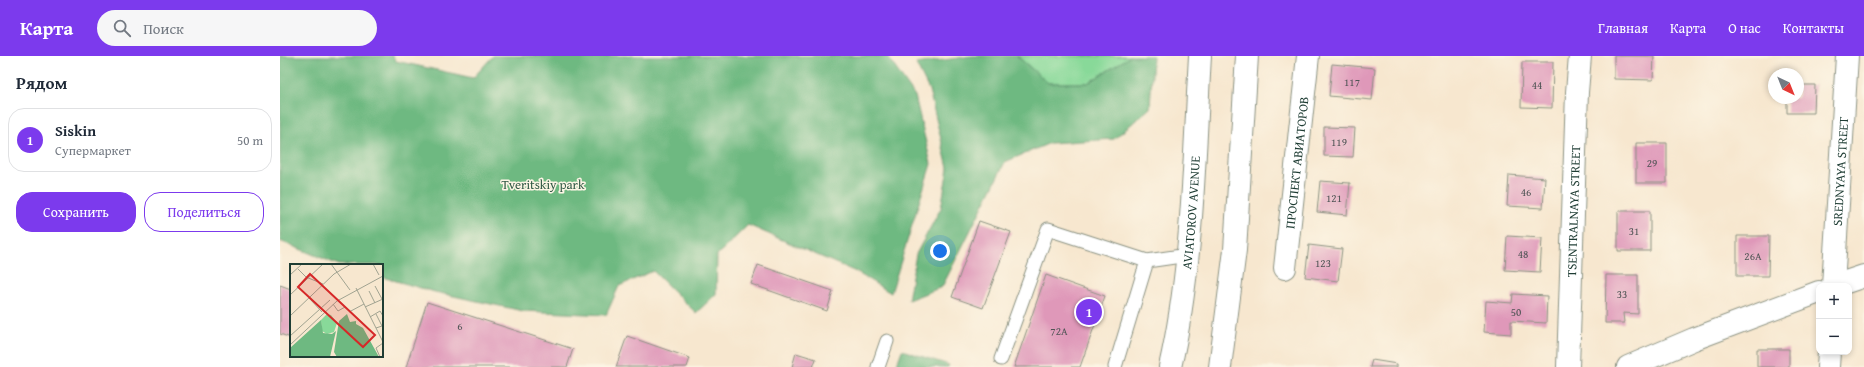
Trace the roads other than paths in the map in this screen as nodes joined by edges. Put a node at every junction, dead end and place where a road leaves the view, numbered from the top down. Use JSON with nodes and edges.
{"nodes":[{"id":1,"x":1200,"y":56,"type":"edge"},
{"id":2,"x":1247,"y":56,"type":"edge"},
{"id":3,"x":1308,"y":56,"type":"edge"},
{"id":4,"x":1580,"y":56,"type":"edge"},
{"id":5,"x":1847,"y":56,"type":"edge"},
{"id":6,"x":1188,"y":255,"type":"junction"},
{"id":7,"x":1147,"y":262,"type":"junction"},
{"id":8,"x":1285,"y":268,"type":"dead end"},
{"id":9,"x":1864,"y":276,"type":"edge"},
{"id":10,"x":1834,"y":283,"type":"edge"},
{"id":11,"x":1843,"y":283,"type":"edge"},
{"id":12,"x":1816,"y":293,"type":"edge"},
{"id":13,"x":887,"y":341,"type":"dead end"},
{"id":14,"x":1829,"y":355,"type":"edge"},
{"id":15,"x":1001,"y":359,"type":"dead end"},
{"id":16,"x":878,"y":367,"type":"edge"},
{"id":17,"x":1115,"y":367,"type":"edge"},
{"id":18,"x":1170,"y":367,"type":"edge"},
{"id":19,"x":1220,"y":367,"type":"edge"},
{"id":20,"x":1568,"y":367,"type":"edge"},
{"id":21,"x":1628,"y":367,"type":"edge"},
{"id":22,"x":1828,"y":367,"type":"edge"}],
"edges":[{"from":1,"to":6,"type":"street","name":"AVIATOROV AVENUE"},
{"from":2,"to":19,"type":"street"},
{"from":3,"to":8,"type":"street","name":"ПРОСПЕКТ АВИАТОРОВ"},
{"from":4,"to":20,"type":"street","name":"TSENTRALNAYA STREET"},
{"from":5,"to":10,"type":"street","name":"SREDNYAYA STREET"},
{"from":6,"to":7,"type":"lane"},
{"from":6,"to":18,"type":"street","name":"AVIATOROV AVENUE"},
{"from":7,"to":15,"type":"lane"},
{"from":7,"to":17,"type":"lane"},
{"from":9,"to":11,"type":"street"},
{"from":12,"to":21,"type":"street"},
{"from":13,"to":16,"type":"lane"},
{"from":14,"to":22,"type":"street"}]}
